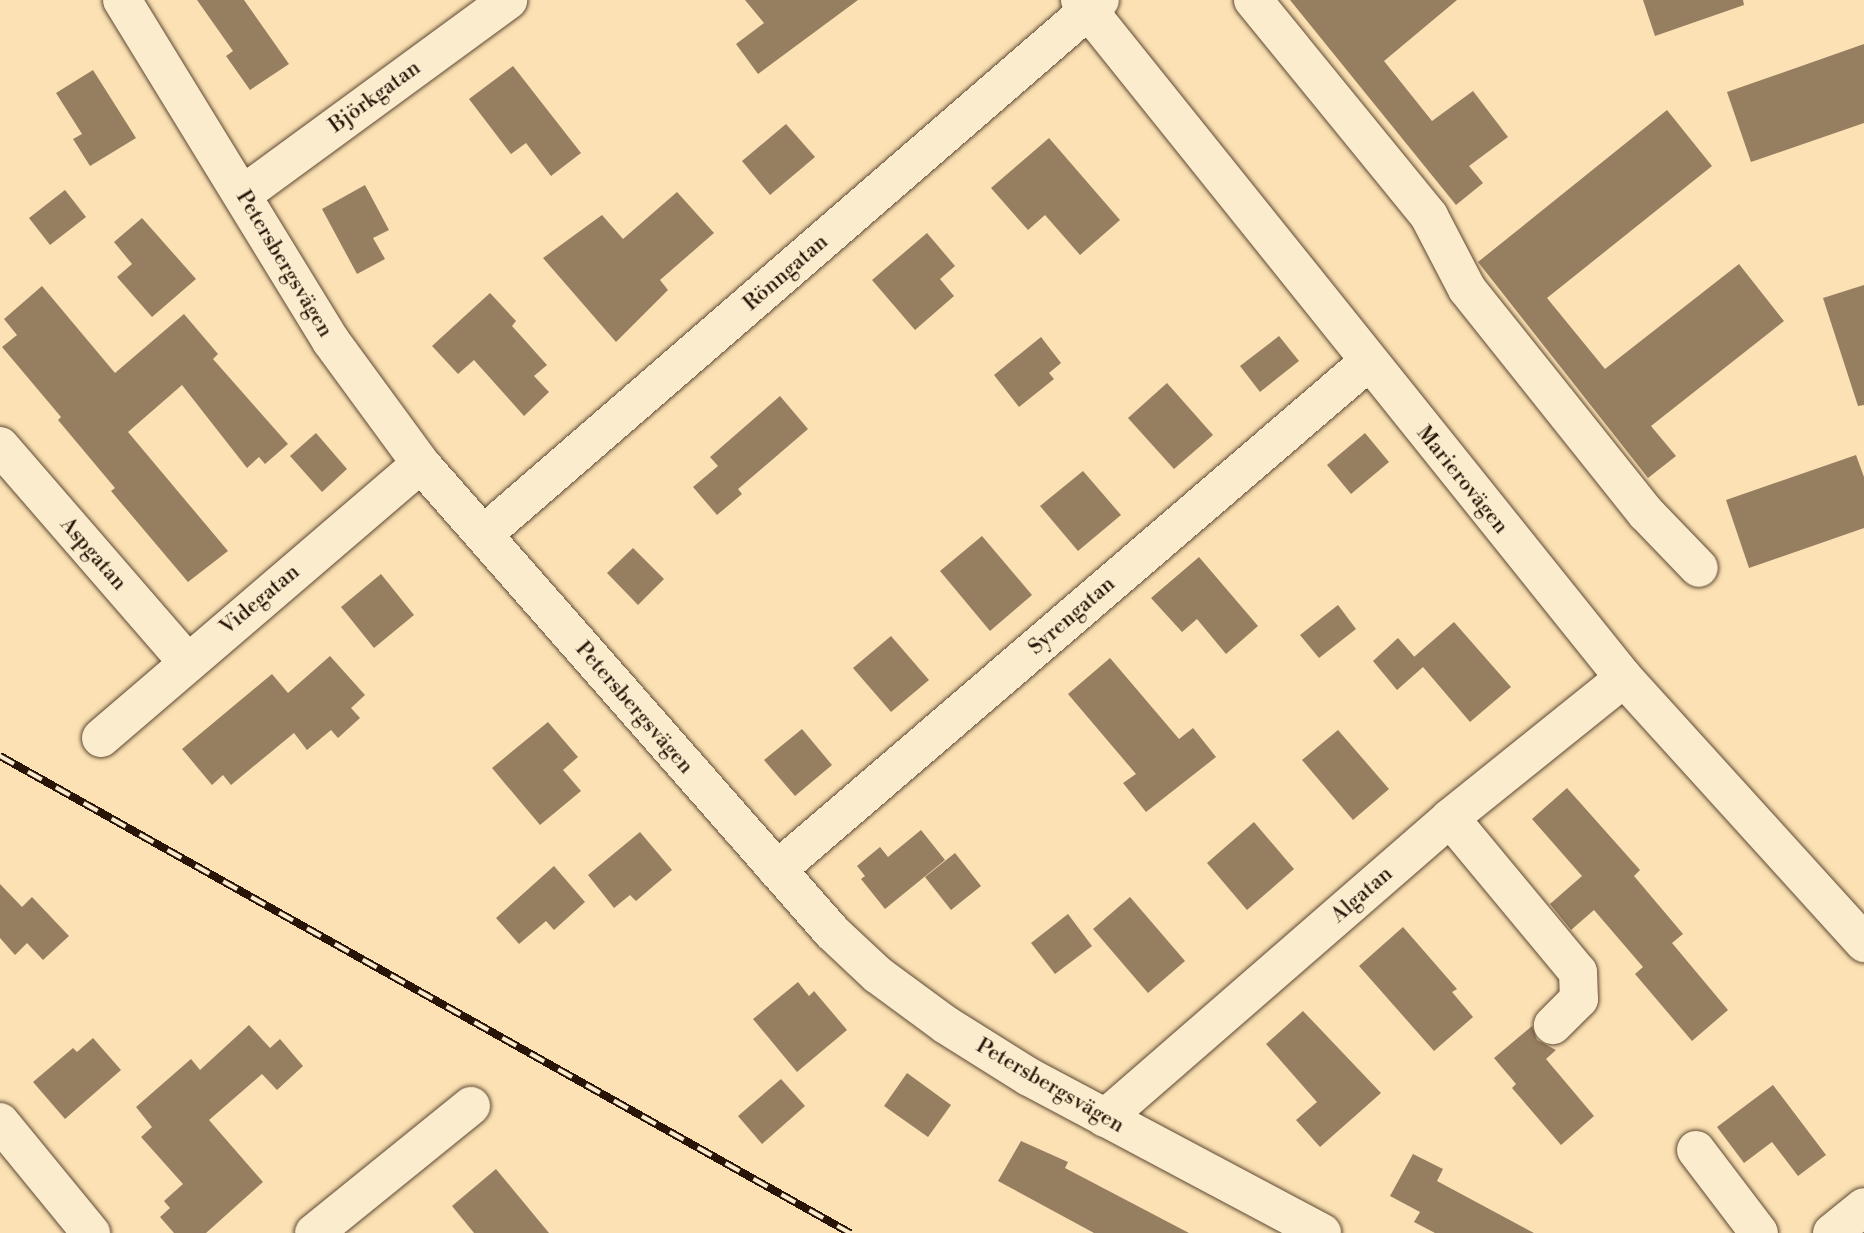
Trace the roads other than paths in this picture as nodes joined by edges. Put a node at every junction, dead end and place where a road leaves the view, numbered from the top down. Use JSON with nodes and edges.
{"nodes":[{"id":1,"x":122,"y":0,"type":"edge"},
{"id":2,"x":508,"y":0,"type":"edge"},
{"id":3,"x":1253,"y":0,"type":"edge"},
{"id":4,"x":1090,"y":3,"type":"edge"},
{"id":5,"x":242,"y":195,"type":"junction"},
{"id":6,"x":1367,"y":363,"type":"junction"},
{"id":7,"x":0,"y":446,"type":"edge"},
{"id":8,"x":421,"y":464,"type":"junction"},
{"id":9,"x":484,"y":534,"type":"junction"},
{"id":10,"x":1699,"y":568,"type":"dead end"},
{"id":11,"x":186,"y":662,"type":"junction"},
{"id":12,"x":1624,"y":678,"type":"junction"},
{"id":13,"x":101,"y":738,"type":"dead end"},
{"id":14,"x":1450,"y":818,"type":"junction"},
{"id":15,"x":777,"y":870,"type":"junction"},
{"id":16,"x":1864,"y":943,"type":"edge"},
{"id":17,"x":1553,"y":1025,"type":"dead end"},
{"id":18,"x":471,"y":1106,"type":"dead end"},
{"id":19,"x":1105,"y":1118,"type":"junction"},
{"id":20,"x":0,"y":1122,"type":"edge"},
{"id":21,"x":1696,"y":1150,"type":"dead end"},
{"id":22,"x":1864,"y":1207,"type":"edge"},
{"id":23,"x":91,"y":1233,"type":"edge"},
{"id":24,"x":314,"y":1233,"type":"edge"},
{"id":25,"x":1322,"y":1233,"type":"edge"},
{"id":26,"x":1759,"y":1233,"type":"edge"},
{"id":27,"x":1832,"y":1233,"type":"edge"}],
"edges":[{"from":1,"to":5,"type":"street","name":"Petersbergsvägen"},
{"from":2,"to":5,"type":"street","name":"Björkgatan"},
{"from":3,"to":10,"type":"street"},
{"from":4,"to":6,"type":"street","name":"Marierovägen"},
{"from":4,"to":9,"type":"street","name":"Rönngatan"},
{"from":5,"to":8,"type":"street","name":"Petersbergsvägen"},
{"from":6,"to":12,"type":"street","name":"Marierovägen"},
{"from":6,"to":15,"type":"street","name":"Syrengatan"},
{"from":7,"to":11,"type":"street","name":"Aspgatan"},
{"from":8,"to":9,"type":"street","name":"Petersbergsvägen"},
{"from":8,"to":11,"type":"street","name":"Videgatan"},
{"from":9,"to":15,"type":"street","name":"Petersbergsvägen"},
{"from":11,"to":13,"type":"street","name":"Videgatan"},
{"from":12,"to":14,"type":"street","name":"Algatan"},
{"from":12,"to":16,"type":"street","name":"Marierovägen"},
{"from":14,"to":17,"type":"street"},
{"from":14,"to":19,"type":"street","name":"Algatan"},
{"from":15,"to":19,"type":"street","name":"Petersbergsvägen"},
{"from":18,"to":24,"type":"street"},
{"from":19,"to":25,"type":"street","name":"Petersbergsvägen"},
{"from":20,"to":23,"type":"street"},
{"from":21,"to":26,"type":"street"},
{"from":22,"to":27,"type":"street"}]}
